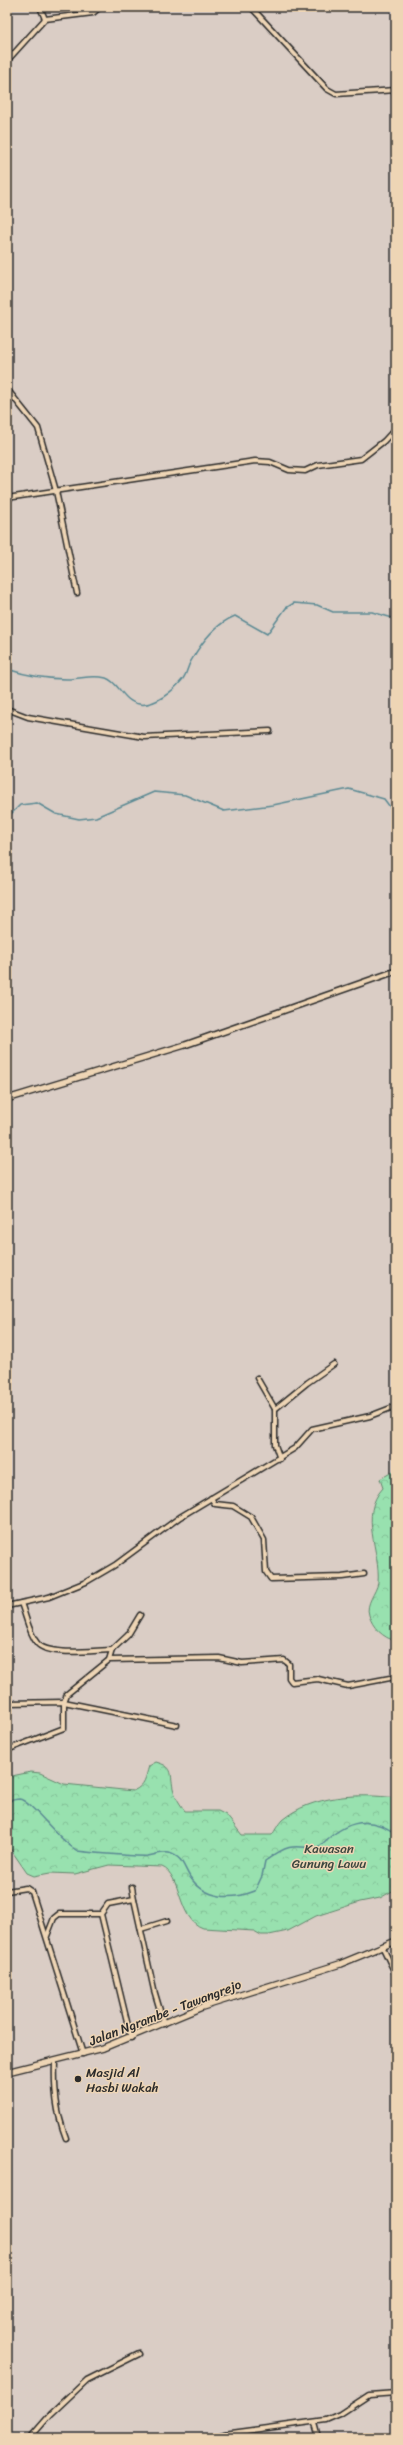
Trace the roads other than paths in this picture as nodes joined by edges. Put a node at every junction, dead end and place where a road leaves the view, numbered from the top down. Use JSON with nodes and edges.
{"nodes":[{"id":1,"x":40,"y":7,"type":"edge"},
{"id":2,"x":100,"y":7,"type":"edge"},
{"id":3,"x":251,"y":7,"type":"edge"},
{"id":4,"x":45,"y":19,"type":"junction"},
{"id":5,"x":7,"y":61,"type":"edge"},
{"id":6,"x":396,"y":90,"type":"edge"},
{"id":7,"x":7,"y":389,"type":"edge"},
{"id":8,"x":396,"y":428,"type":"edge"},
{"id":9,"x":56,"y":491,"type":"junction"},
{"id":10,"x":7,"y":498,"type":"edge"},
{"id":11,"x":77,"y":593,"type":"dead end"},
{"id":12,"x":7,"y":709,"type":"edge"},
{"id":13,"x":270,"y":731,"type":"dead end"},
{"id":14,"x":396,"y":971,"type":"edge"},
{"id":15,"x":7,"y":1099,"type":"edge"},
{"id":16,"x":334,"y":1364,"type":"dead end"},
{"id":17,"x":257,"y":1378,"type":"dead end"},
{"id":18,"x":396,"y":1406,"type":"edge"},
{"id":19,"x":275,"y":1409,"type":"junction"},
{"id":20,"x":280,"y":1459,"type":"junction"},
{"id":21,"x":211,"y":1498,"type":"junction"},
{"id":22,"x":364,"y":1574,"type":"dead end"},
{"id":23,"x":21,"y":1603,"type":"junction"},
{"id":24,"x":7,"y":1606,"type":"edge"},
{"id":25,"x":140,"y":1615,"type":"dead end"},
{"id":26,"x":112,"y":1650,"type":"junction"},
{"id":27,"x":109,"y":1660,"type":"junction"},
{"id":28,"x":390,"y":1678,"type":"dead end"},
{"id":29,"x":64,"y":1702,"type":"junction"},
{"id":30,"x":7,"y":1703,"type":"edge"},
{"id":31,"x":177,"y":1725,"type":"dead end"},
{"id":32,"x":7,"y":1750,"type":"edge"},
{"id":33,"x":132,"y":1887,"type":"dead end"},
{"id":34,"x":7,"y":1891,"type":"edge"},
{"id":35,"x":134,"y":1899,"type":"junction"},
{"id":36,"x":101,"y":1914,"type":"junction"},
{"id":37,"x":167,"y":1921,"type":"dead end"},
{"id":38,"x":141,"y":1929,"type":"junction"},
{"id":39,"x":46,"y":1936,"type":"junction"},
{"id":40,"x":396,"y":1941,"type":"edge"},
{"id":41,"x":383,"y":1948,"type":"junction"},
{"id":42,"x":396,"y":1975,"type":"edge"},
{"id":43,"x":164,"y":2024,"type":"junction"},
{"id":44,"x":131,"y":2038,"type":"junction"},
{"id":45,"x":83,"y":2054,"type":"junction"},
{"id":46,"x":55,"y":2061,"type":"junction"},
{"id":47,"x":7,"y":2072,"type":"edge"},
{"id":48,"x":66,"y":2138,"type":"dead end"},
{"id":49,"x":139,"y":2354,"type":"dead end"},
{"id":50,"x":396,"y":2393,"type":"edge"},
{"id":51,"x":315,"y":2423,"type":"junction"},
{"id":52,"x":30,"y":2438,"type":"edge"},
{"id":53,"x":211,"y":2438,"type":"edge"},
{"id":54,"x":319,"y":2438,"type":"edge"}],
"edges":[{"from":1,"to":4,"type":"street"},
{"from":2,"to":4,"type":"street"},
{"from":3,"to":6,"type":"street"},
{"from":4,"to":5,"type":"street"},
{"from":7,"to":9,"type":"street"},
{"from":8,"to":9,"type":"street"},
{"from":9,"to":10,"type":"street"},
{"from":9,"to":11,"type":"street"},
{"from":12,"to":13,"type":"street"},
{"from":14,"to":15,"type":"street"},
{"from":16,"to":19,"type":"street"},
{"from":17,"to":19,"type":"street"},
{"from":18,"to":20,"type":"street"},
{"from":19,"to":20,"type":"street"},
{"from":20,"to":21,"type":"street"},
{"from":21,"to":22,"type":"street"},
{"from":21,"to":23,"type":"street"},
{"from":23,"to":24,"type":"street"},
{"from":23,"to":26,"type":"street"},
{"from":25,"to":26,"type":"street"},
{"from":26,"to":27,"type":"street"},
{"from":27,"to":28,"type":"street"},
{"from":27,"to":29,"type":"street"},
{"from":29,"to":30,"type":"street"},
{"from":29,"to":31,"type":"street"},
{"from":29,"to":32,"type":"street"},
{"from":33,"to":35,"type":"street"},
{"from":34,"to":39,"type":"street"},
{"from":35,"to":36,"type":"street"},
{"from":35,"to":38,"type":"street"},
{"from":36,"to":39,"type":"street"},
{"from":36,"to":44,"type":"street"},
{"from":37,"to":38,"type":"street"},
{"from":38,"to":43,"type":"street"},
{"from":39,"to":45,"type":"street"},
{"from":40,"to":41,"type":"main road","name":"Jalan Ngrambe - Tawangrejo"},
{"from":41,"to":42,"type":"street"},
{"from":41,"to":43,"type":"main road","name":"Jalan Ngrambe - Tawangrejo"},
{"from":43,"to":44,"type":"main road","name":"Jalan Ngrambe - Tawangrejo"},
{"from":44,"to":45,"type":"main road","name":"Jalan Ngrambe - Tawangrejo"},
{"from":45,"to":46,"type":"main road","name":"Jalan Ngrambe - Tawangrejo"},
{"from":46,"to":47,"type":"main road","name":"Jalan Ngrambe - Tawangrejo"},
{"from":46,"to":48,"type":"street"},
{"from":49,"to":52,"type":"street"},
{"from":50,"to":51,"type":"street"},
{"from":51,"to":53,"type":"street"},
{"from":51,"to":54,"type":"street"}]}
